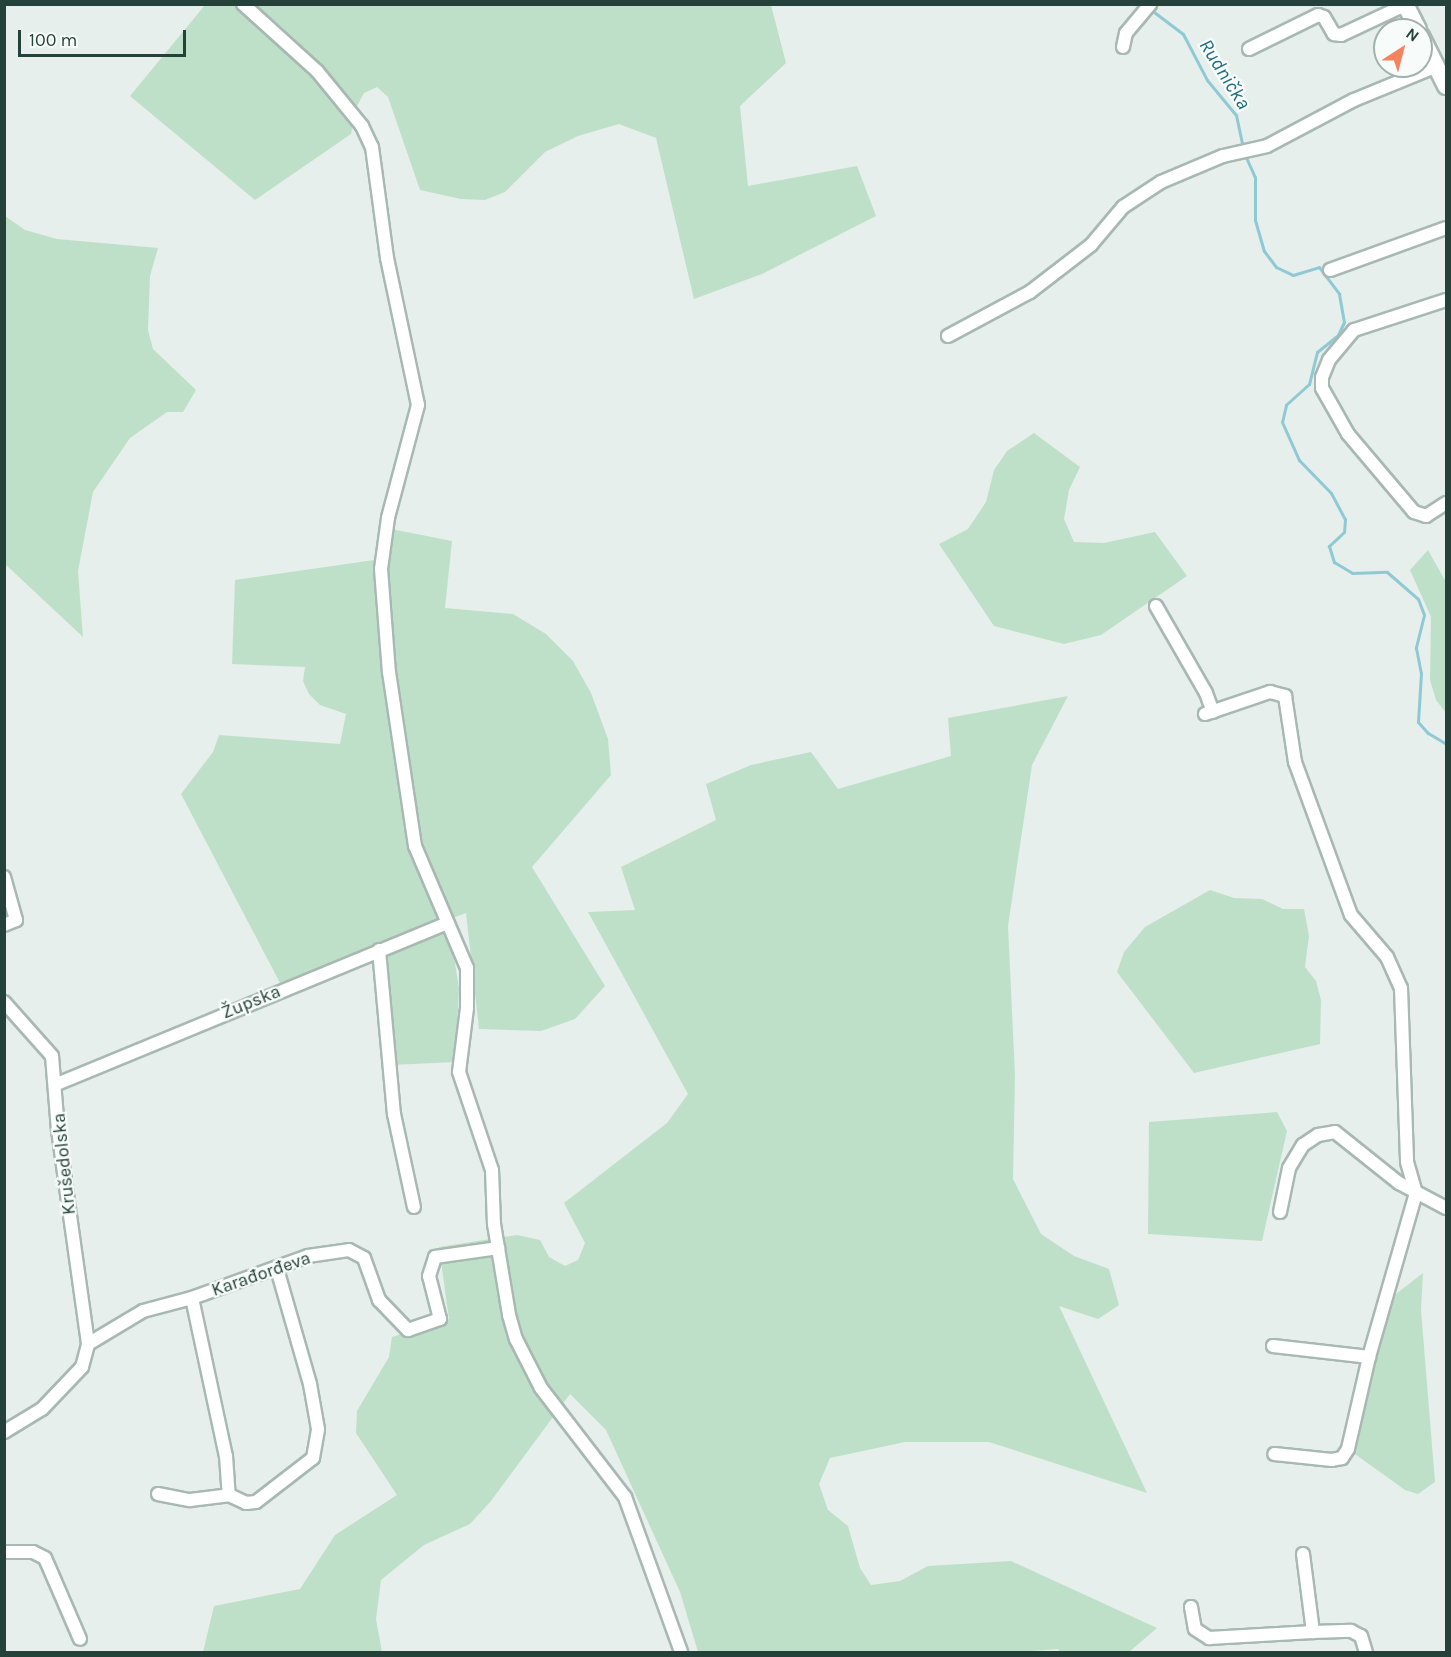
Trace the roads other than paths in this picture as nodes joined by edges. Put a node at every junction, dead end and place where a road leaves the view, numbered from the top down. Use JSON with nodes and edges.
{"nodes":[{"id":1,"x":243,"y":4,"type":"edge"},
{"id":2,"x":1405,"y":5,"type":"edge"},
{"id":3,"x":1147,"y":9,"type":"edge"},
{"id":4,"x":1122,"y":47,"type":"dead end"},
{"id":5,"x":1250,"y":49,"type":"dead end"},
{"id":6,"x":1433,"y":58,"type":"edge"},
{"id":7,"x":1437,"y":66,"type":"junction"},
{"id":8,"x":1446,"y":86,"type":"edge"},
{"id":9,"x":1446,"y":228,"type":"edge"},
{"id":10,"x":1330,"y":270,"type":"dead end"},
{"id":11,"x":1446,"y":300,"type":"edge"},
{"id":12,"x":948,"y":336,"type":"dead end"},
{"id":13,"x":1446,"y":503,"type":"edge"},
{"id":14,"x":1156,"y":606,"type":"dead end"},
{"id":15,"x":4,"y":877,"type":"edge"},
{"id":16,"x":446,"y":924,"type":"junction"},
{"id":17,"x":4,"y":925,"type":"edge"},
{"id":18,"x":379,"y":950,"type":"junction"},
{"id":19,"x":4,"y":1002,"type":"edge"},
{"id":20,"x":57,"y":1084,"type":"junction"},
{"id":21,"x":1416,"y":1193,"type":"junction"},
{"id":22,"x":414,"y":1207,"type":"dead end"},
{"id":23,"x":1446,"y":1208,"type":"edge"},
{"id":24,"x":1280,"y":1212,"type":"dead end"},
{"id":25,"x":498,"y":1248,"type":"junction"},
{"id":26,"x":277,"y":1269,"type":"junction"},
{"id":27,"x":192,"y":1298,"type":"junction"},
{"id":28,"x":88,"y":1344,"type":"junction"},
{"id":29,"x":1273,"y":1346,"type":"dead end"},
{"id":30,"x":1369,"y":1357,"type":"junction"},
{"id":31,"x":4,"y":1432,"type":"edge"},
{"id":32,"x":1274,"y":1454,"type":"dead end"},
{"id":33,"x":158,"y":1494,"type":"dead end"},
{"id":34,"x":229,"y":1495,"type":"junction"},
{"id":35,"x":4,"y":1551,"type":"edge"},
{"id":36,"x":1303,"y":1554,"type":"dead end"},
{"id":37,"x":1191,"y":1607,"type":"dead end"},
{"id":38,"x":1313,"y":1632,"type":"junction"},
{"id":39,"x":80,"y":1639,"type":"dead end"},
{"id":40,"x":681,"y":1653,"type":"edge"},
{"id":41,"x":1366,"y":1653,"type":"edge"}],
"edges":[{"from":1,"to":16,"type":"street"},
{"from":2,"to":5,"type":"street"},
{"from":3,"to":4,"type":"street"},
{"from":6,"to":7,"type":"street"},
{"from":7,"to":8,"type":"street"},
{"from":7,"to":12,"type":"street"},
{"from":9,"to":10,"type":"street"},
{"from":11,"to":13,"type":"street"},
{"from":14,"to":21,"type":"street"},
{"from":15,"to":17,"type":"street"},
{"from":16,"to":18,"type":"street","name":"Župska"},
{"from":16,"to":25,"type":"street"},
{"from":18,"to":20,"type":"street","name":"Župska"},
{"from":18,"to":22,"type":"street"},
{"from":19,"to":20,"type":"street","name":"Krušedolska"},
{"from":20,"to":28,"type":"street","name":"Krušedolska"},
{"from":21,"to":23,"type":"street"},
{"from":21,"to":24,"type":"street"},
{"from":21,"to":30,"type":"street"},
{"from":25,"to":26,"type":"street","name":"Karađorđeva"},
{"from":25,"to":40,"type":"street"},
{"from":26,"to":27,"type":"street","name":"Karađorđeva"},
{"from":26,"to":34,"type":"street"},
{"from":27,"to":28,"type":"street","name":"Karađorđeva"},
{"from":27,"to":34,"type":"street","name":"Karađorđeva"},
{"from":28,"to":31,"type":"street"},
{"from":29,"to":30,"type":"street"},
{"from":30,"to":32,"type":"street"},
{"from":33,"to":34,"type":"street"},
{"from":35,"to":39,"type":"street"},
{"from":36,"to":38,"type":"street"},
{"from":37,"to":38,"type":"street"},
{"from":38,"to":41,"type":"street"}]}
